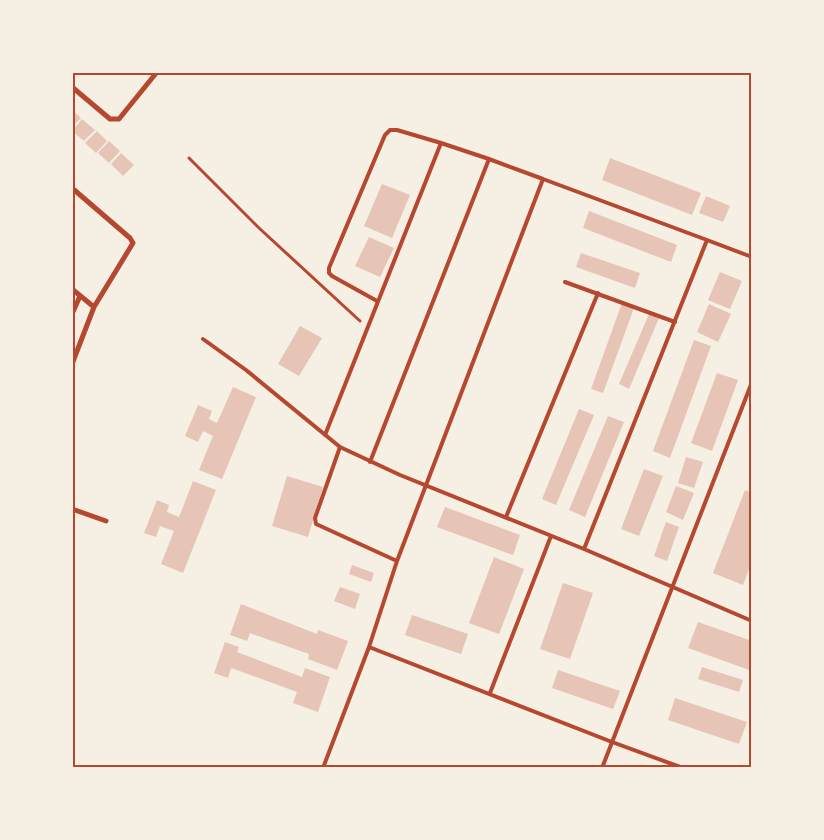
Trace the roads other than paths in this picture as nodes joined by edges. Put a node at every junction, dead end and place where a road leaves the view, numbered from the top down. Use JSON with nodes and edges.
{"nodes":[{"id":1,"x":157,"y":72,"type":"edge"},
{"id":2,"x":72,"y":87,"type":"edge"},
{"id":3,"x":441,"y":143,"type":"junction"},
{"id":4,"x":489,"y":159,"type":"junction"},
{"id":5,"x":543,"y":179,"type":"junction"},
{"id":6,"x":72,"y":188,"type":"edge"},
{"id":7,"x":707,"y":240,"type":"junction"},
{"id":8,"x":752,"y":257,"type":"edge"},
{"id":9,"x":565,"y":282,"type":"dead end"},
{"id":10,"x":72,"y":289,"type":"edge"},
{"id":11,"x":598,"y":293,"type":"junction"},
{"id":12,"x":80,"y":296,"type":"junction"},
{"id":13,"x":377,"y":301,"type":"junction"},
{"id":14,"x":94,"y":307,"type":"junction"},
{"id":15,"x":72,"y":314,"type":"edge"},
{"id":16,"x":675,"y":322,"type":"junction"},
{"id":17,"x":204,"y":339,"type":"dead end"},
{"id":18,"x":72,"y":364,"type":"edge"},
{"id":19,"x":752,"y":382,"type":"edge"},
{"id":20,"x":325,"y":435,"type":"junction"},
{"id":21,"x":340,"y":447,"type":"junction"},
{"id":22,"x":370,"y":462,"type":"junction"},
{"id":23,"x":426,"y":486,"type":"junction"},
{"id":24,"x":72,"y":510,"type":"edge"},
{"id":25,"x":506,"y":517,"type":"junction"},
{"id":26,"x":106,"y":521,"type":"dead end"},
{"id":27,"x":551,"y":536,"type":"junction"},
{"id":28,"x":584,"y":549,"type":"junction"},
{"id":29,"x":397,"y":561,"type":"junction"},
{"id":30,"x":671,"y":588,"type":"junction"},
{"id":31,"x":752,"y":621,"type":"edge"},
{"id":32,"x":370,"y":647,"type":"junction"},
{"id":33,"x":490,"y":693,"type":"junction"},
{"id":34,"x":612,"y":742,"type":"junction"},
{"id":35,"x":323,"y":768,"type":"edge"},
{"id":36,"x":602,"y":768,"type":"edge"},
{"id":37,"x":683,"y":768,"type":"edge"}],
"edges":[{"from":1,"to":2,"type":"street"},
{"from":3,"to":4,"type":"lane"},
{"from":3,"to":13,"type":"lane"},
{"from":3,"to":13,"type":"lane"},
{"from":4,"to":5,"type":"lane"},
{"from":4,"to":22,"type":"lane"},
{"from":5,"to":7,"type":"lane"},
{"from":5,"to":23,"type":"lane"},
{"from":6,"to":14,"type":"street"},
{"from":7,"to":8,"type":"lane"},
{"from":7,"to":16,"type":"lane"},
{"from":9,"to":11,"type":"lane"},
{"from":10,"to":12,"type":"street"},
{"from":11,"to":16,"type":"lane"},
{"from":11,"to":25,"type":"lane"},
{"from":12,"to":14,"type":"street"},
{"from":12,"to":15,"type":"street"},
{"from":13,"to":20,"type":"lane"},
{"from":14,"to":18,"type":"street"},
{"from":16,"to":28,"type":"lane"},
{"from":17,"to":20,"type":"lane"},
{"from":19,"to":30,"type":"lane"},
{"from":20,"to":21,"type":"lane"},
{"from":21,"to":22,"type":"lane"},
{"from":21,"to":29,"type":"lane"},
{"from":22,"to":23,"type":"lane"},
{"from":23,"to":25,"type":"lane"},
{"from":23,"to":29,"type":"lane"},
{"from":24,"to":26,"type":"street"},
{"from":25,"to":27,"type":"lane"},
{"from":27,"to":28,"type":"lane"},
{"from":27,"to":33,"type":"lane"},
{"from":28,"to":30,"type":"lane"},
{"from":29,"to":32,"type":"lane"},
{"from":30,"to":31,"type":"lane"},
{"from":30,"to":34,"type":"lane"},
{"from":32,"to":33,"type":"lane"},
{"from":32,"to":35,"type":"lane"},
{"from":33,"to":34,"type":"lane"},
{"from":34,"to":36,"type":"lane"},
{"from":34,"to":37,"type":"lane"}]}
